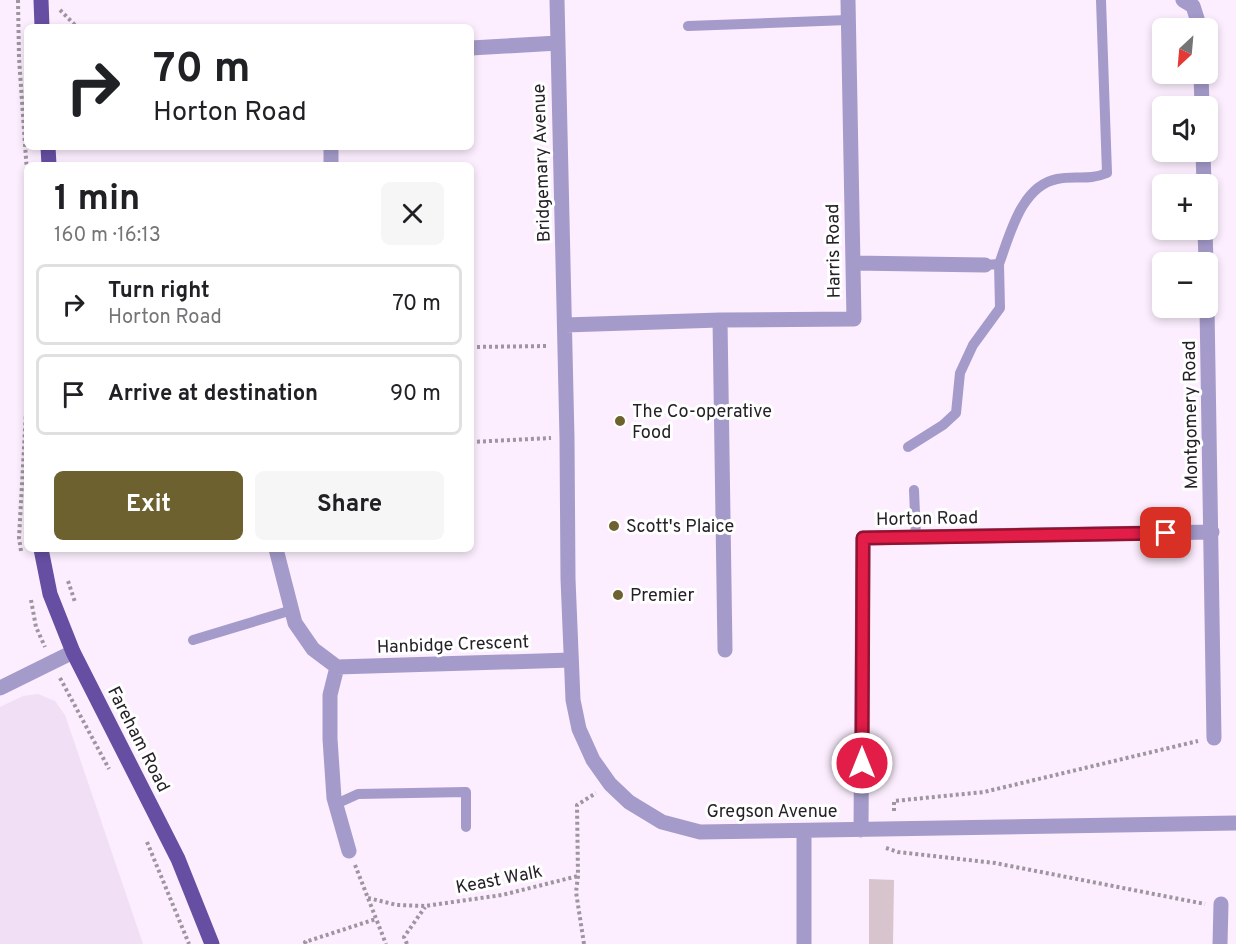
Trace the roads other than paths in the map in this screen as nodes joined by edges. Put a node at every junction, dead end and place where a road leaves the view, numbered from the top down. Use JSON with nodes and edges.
{"nodes":[{"id":1,"x":41,"y":0,"type":"edge"},
{"id":2,"x":558,"y":0,"type":"edge"},
{"id":3,"x":848,"y":0,"type":"edge"},
{"id":4,"x":1101,"y":0,"type":"edge"},
{"id":5,"x":1183,"y":0,"type":"edge"},
{"id":6,"x":1196,"y":18,"type":"edge"},
{"id":7,"x":848,"y":20,"type":"junction"},
{"id":8,"x":42,"y":24,"type":"edge"},
{"id":9,"x":688,"y":26,"type":"dead end"},
{"id":10,"x":558,"y":43,"type":"junction"},
{"id":11,"x":474,"y":48,"type":"edge"},
{"id":12,"x":853,"y":263,"type":"junction"},
{"id":13,"x":992,"y":265,"type":"junction"},
{"id":14,"x":1207,"y":318,"type":"edge"},
{"id":15,"x":720,"y":320,"type":"junction"},
{"id":16,"x":565,"y":325,"type":"junction"},
{"id":17,"x":908,"y":447,"type":"dead end"},
{"id":18,"x":914,"y":490,"type":"dead end"},
{"id":19,"x":1212,"y":532,"type":"junction"},
{"id":20,"x":916,"y":537,"type":"junction"},
{"id":21,"x":42,"y":552,"type":"edge"},
{"id":22,"x":277,"y":552,"type":"edge"},
{"id":23,"x":292,"y":610,"type":"junction"},
{"id":24,"x":193,"y":640,"type":"dead end"},
{"id":25,"x":725,"y":650,"type":"dead end"},
{"id":26,"x":73,"y":652,"type":"junction"},
{"id":27,"x":571,"y":660,"type":"junction"},
{"id":28,"x":337,"y":667,"type":"junction"},
{"id":29,"x":0,"y":688,"type":"edge"},
{"id":30,"x":1214,"y":738,"type":"road end"},
{"id":31,"x":336,"y":804,"type":"junction"},
{"id":32,"x":1236,"y":823,"type":"edge"},
{"id":33,"x":466,"y":827,"type":"dead end"},
{"id":34,"x":861,"y":830,"type":"junction"},
{"id":35,"x":804,"y":831,"type":"junction"},
{"id":36,"x":349,"y":850,"type":"road end"},
{"id":37,"x":1221,"y":904,"type":"road end"},
{"id":38,"x":212,"y":944,"type":"edge"},
{"id":39,"x":804,"y":944,"type":"edge"},
{"id":40,"x":1220,"y":944,"type":"edge"}],
"edges":[{"from":1,"to":8,"type":"main road"},
{"from":2,"to":10,"type":"street","name":"Bridgemary Avenue"},
{"from":3,"to":7,"type":"street","name":"Harris Road"},
{"from":4,"to":13,"type":"lane"},
{"from":5,"to":6,"type":"street"},
{"from":7,"to":9,"type":"lane"},
{"from":7,"to":12,"type":"street","name":"Harris Road"},
{"from":10,"to":11,"type":"street"},
{"from":10,"to":16,"type":"street","name":"Bridgemary Avenue"},
{"from":12,"to":13,"type":"street"},
{"from":12,"to":15,"type":"street","name":"Harris Road"},
{"from":13,"to":17,"type":"lane"},
{"from":14,"to":19,"type":"street","name":"Montgomery Road"},
{"from":15,"to":16,"type":"street","name":"Harris Road"},
{"from":15,"to":25,"type":"street"},
{"from":16,"to":27,"type":"street","name":"Gregson Avenue"},
{"from":18,"to":20,"type":"lane"},
{"from":19,"to":20,"type":"street","name":"Horton Road"},
{"from":19,"to":30,"type":"street","name":"Montgomery Road"},
{"from":20,"to":34,"type":"street","name":"Horton Road"},
{"from":21,"to":26,"type":"main road","name":"Fareham Road"},
{"from":22,"to":23,"type":"street"},
{"from":23,"to":24,"type":"lane"},
{"from":23,"to":28,"type":"street"},
{"from":26,"to":29,"type":"street"},
{"from":26,"to":38,"type":"main road","name":"Fareham Road"},
{"from":27,"to":28,"type":"street","name":"Hanbidge Crescent"},
{"from":27,"to":35,"type":"street","name":"Gregson Avenue"},
{"from":28,"to":31,"type":"street"},
{"from":31,"to":33,"type":"lane"},
{"from":31,"to":36,"type":"street"},
{"from":32,"to":34,"type":"street","name":"Gregson Avenue"},
{"from":34,"to":35,"type":"street","name":"Gregson Avenue"},
{"from":35,"to":39,"type":"street"},
{"from":37,"to":40,"type":"street"}]}
